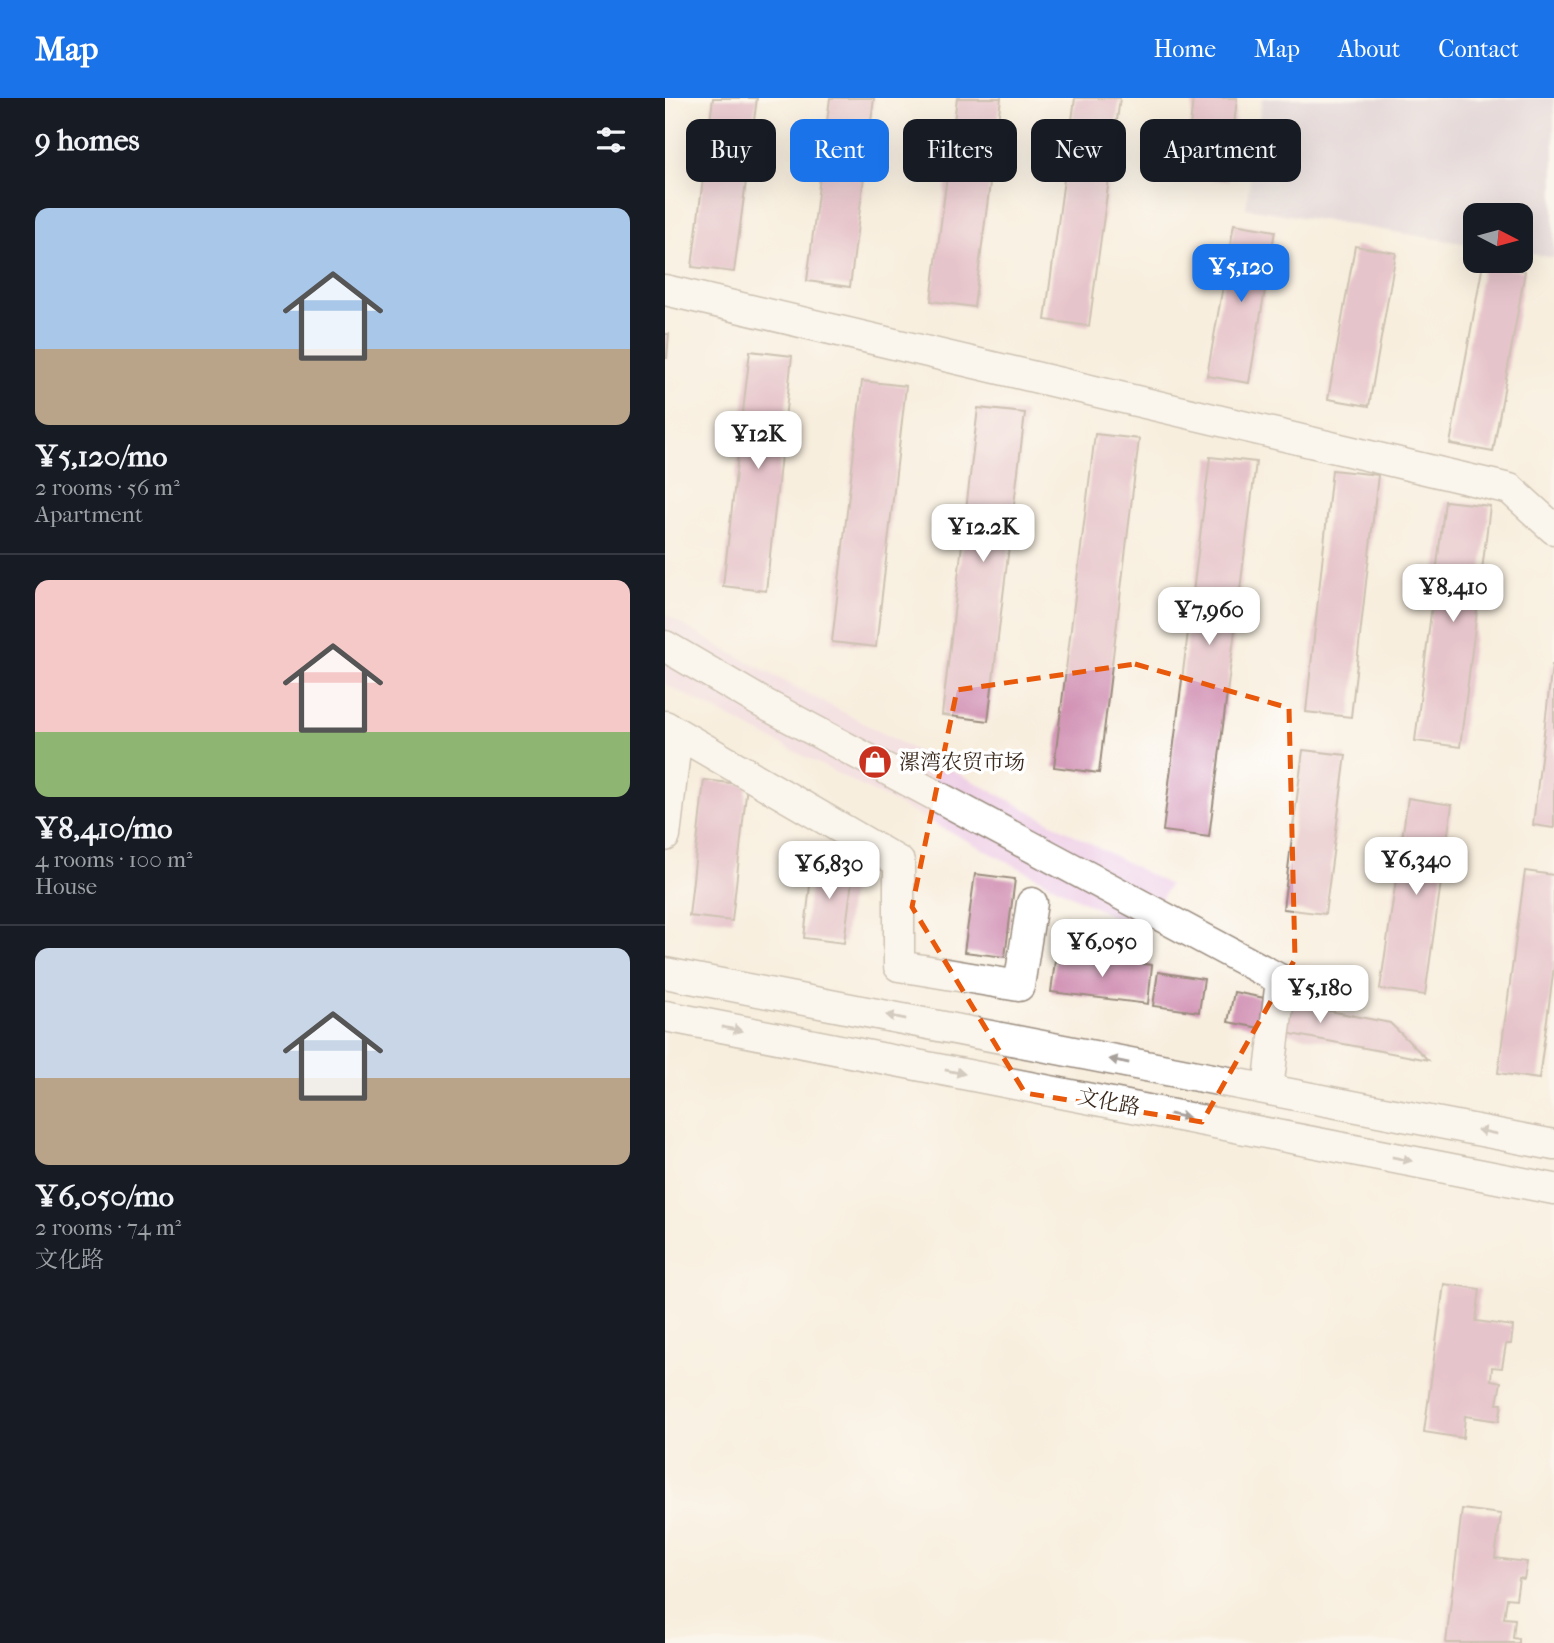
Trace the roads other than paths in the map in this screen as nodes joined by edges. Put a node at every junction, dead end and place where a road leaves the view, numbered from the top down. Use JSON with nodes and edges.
{"nodes":[{"id":1,"x":665,"y":290,"type":"edge"},
{"id":2,"x":1554,"y":529,"type":"edge"},
{"id":3,"x":665,"y":646,"type":"edge"},
{"id":4,"x":671,"y":729,"type":"edge"},
{"id":5,"x":665,"y":836,"type":"edge"},
{"id":6,"x":1032,"y":903,"type":"dead end"},
{"id":7,"x":665,"y":973,"type":"edge"},
{"id":8,"x":665,"y":1016,"type":"edge"},
{"id":9,"x":1268,"y":1089,"type":"junction"},
{"id":10,"x":1554,"y":1144,"type":"edge"},
{"id":11,"x":1554,"y":1189,"type":"edge"}],
"edges":[{"from":1,"to":2,"type":"street"},
{"from":3,"to":9,"type":"street"},
{"from":4,"to":5,"type":"street"},
{"from":4,"to":6,"type":"street"},
{"from":9,"to":7,"type":"street","name":"文化路","one_way":true},
{"from":8,"to":11,"type":"street","name":"文化路","one_way":true},
{"from":10,"to":9,"type":"street","name":"文化路","one_way":true}]}
